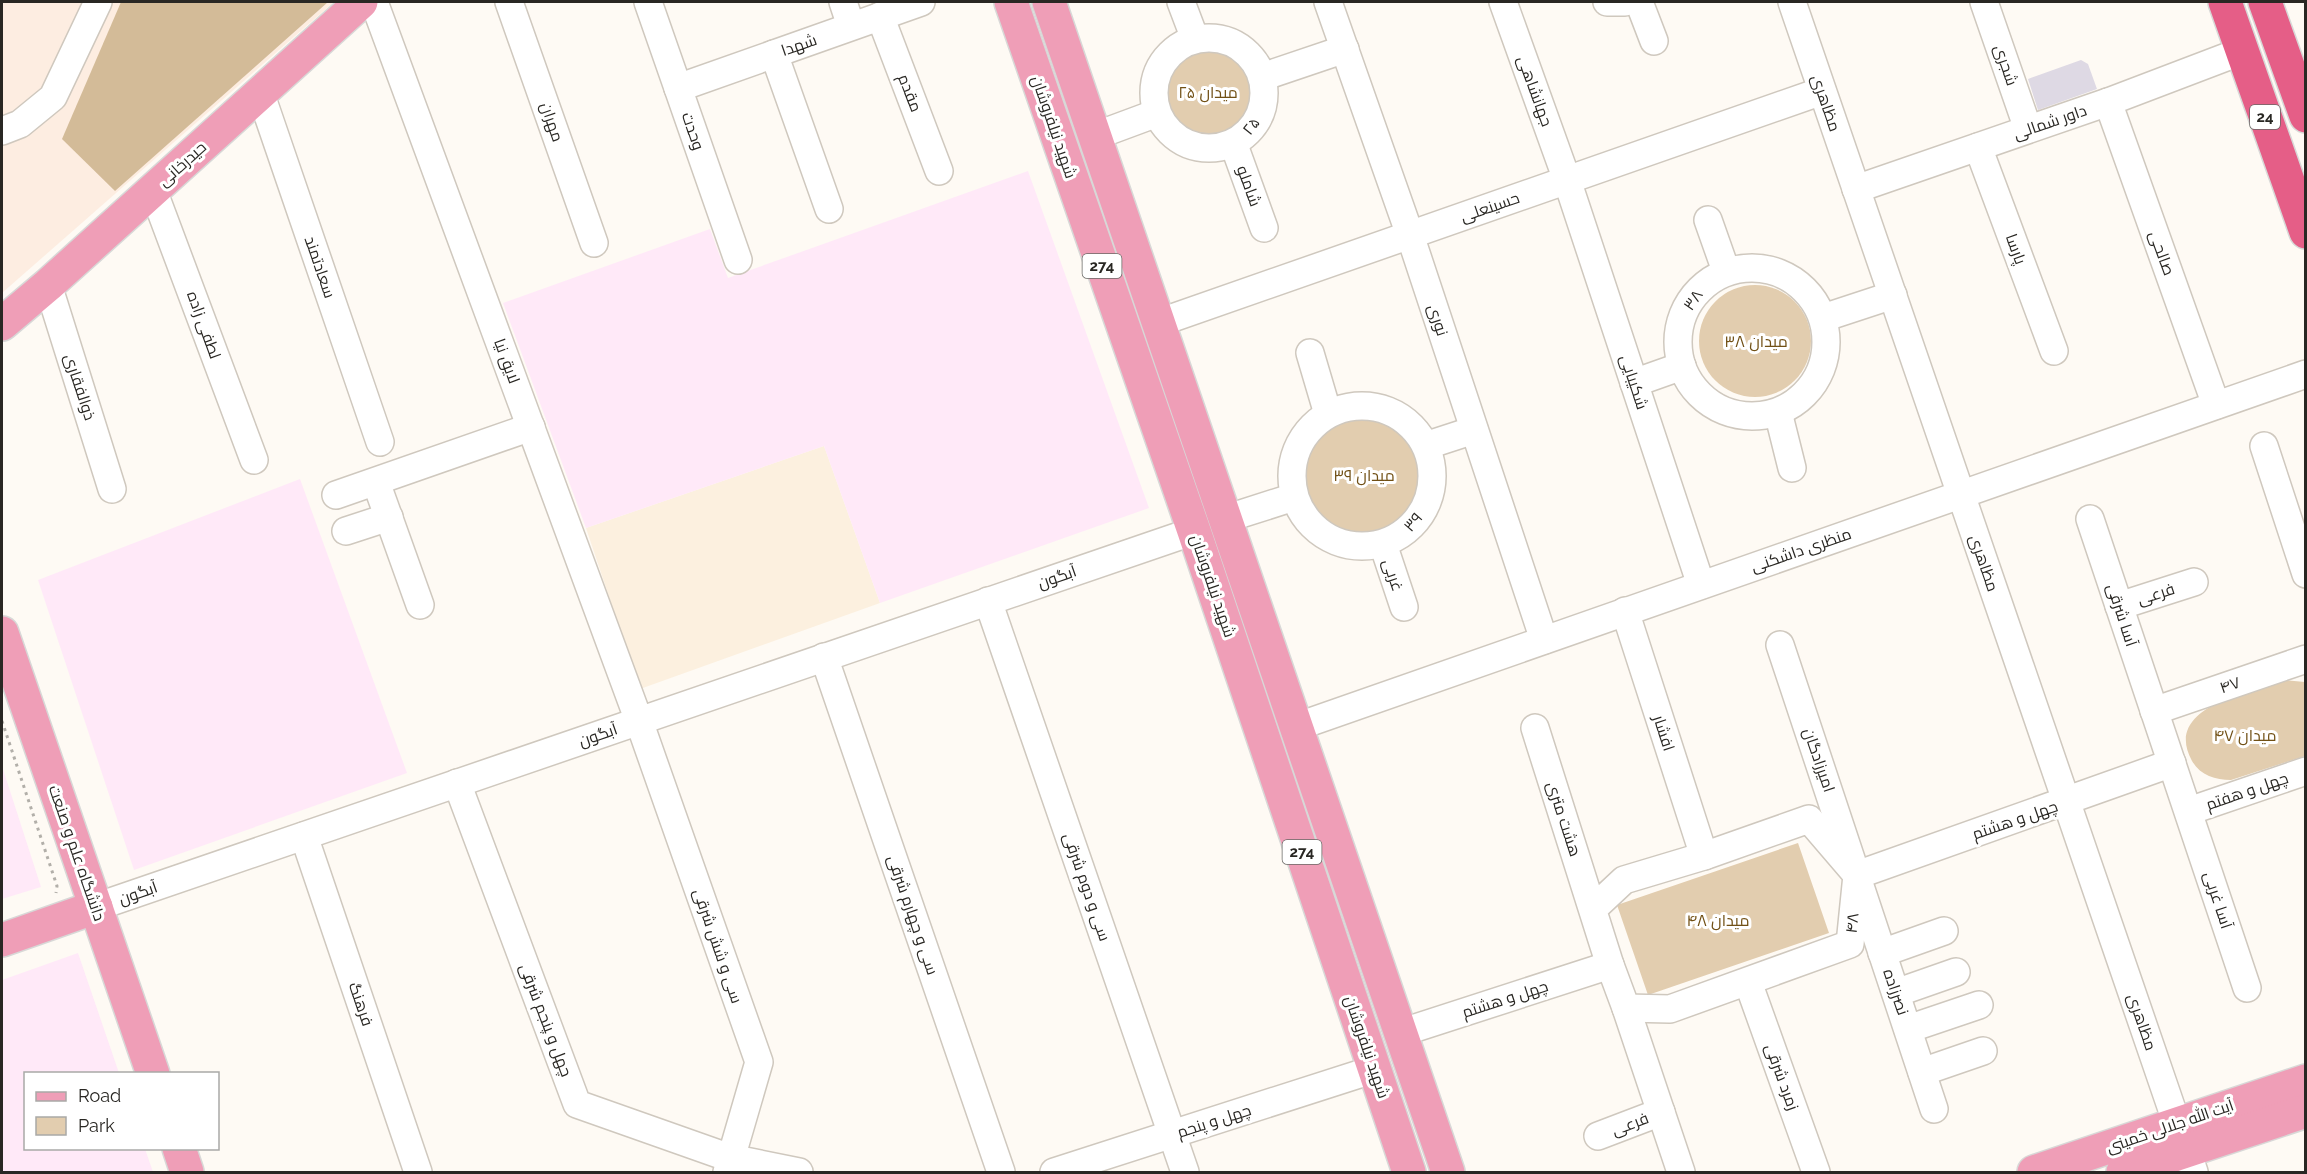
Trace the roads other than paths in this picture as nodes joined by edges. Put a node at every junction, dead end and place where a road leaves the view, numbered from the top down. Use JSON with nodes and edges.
{"nodes":[{"id":1,"x":98,"y":2,"type":"edge"},
{"id":2,"x":361,"y":2,"type":"edge"},
{"id":3,"x":374,"y":2,"type":"edge"},
{"id":4,"x":509,"y":2,"type":"edge"},
{"id":5,"x":648,"y":2,"type":"edge"},
{"id":6,"x":921,"y":2,"type":"edge"},
{"id":7,"x":1011,"y":2,"type":"edge"},
{"id":8,"x":1049,"y":2,"type":"edge"},
{"id":9,"x":1181,"y":2,"type":"edge"},
{"id":10,"x":1328,"y":2,"type":"edge"},
{"id":11,"x":1503,"y":2,"type":"edge"},
{"id":12,"x":1607,"y":2,"type":"edge"},
{"id":13,"x":1625,"y":2,"type":"edge"},
{"id":14,"x":1639,"y":2,"type":"edge"},
{"id":15,"x":1791,"y":2,"type":"edge"},
{"id":16,"x":1984,"y":2,"type":"edge"},
{"id":17,"x":2224,"y":2,"type":"edge"},
{"id":18,"x":2265,"y":2,"type":"edge"},
{"id":19,"x":847,"y":14,"type":"edge"},
{"id":20,"x":880,"y":16,"type":"junction"},
{"id":21,"x":1195,"y":39,"type":"junction"},
{"id":22,"x":1654,"y":41,"type":"dead end"},
{"id":23,"x":1345,"y":49,"type":"junction"},
{"id":24,"x":2242,"y":51,"type":"junction"},
{"id":25,"x":774,"y":54,"type":"junction"},
{"id":26,"x":1262,"y":77,"type":"junction"},
{"id":27,"x":678,"y":88,"type":"junction"},
{"id":28,"x":1822,"y":91,"type":"junction"},
{"id":29,"x":260,"y":93,"type":"junction"},
{"id":30,"x":2108,"y":102,"type":"junction"},
{"id":31,"x":1157,"y":113,"type":"junction"},
{"id":32,"x":2306,"y":116,"type":"edge"},
{"id":33,"x":8,"y":125,"type":"edge"},
{"id":34,"x":2028,"y":129,"type":"junction"},
{"id":35,"x":1095,"y":136,"type":"junction"},
{"id":36,"x":1234,"y":145,"type":"junction"},
{"id":37,"x":1978,"y":147,"type":"junction"},
{"id":38,"x":939,"y":171,"type":"dead end"},
{"id":39,"x":1567,"y":180,"type":"junction"},
{"id":40,"x":1856,"y":189,"type":"junction"},
{"id":41,"x":153,"y":190,"type":"junction"},
{"id":42,"x":829,"y":209,"type":"dead end"},
{"id":43,"x":1708,"y":220,"type":"dead end"},
{"id":44,"x":1264,"y":228,"type":"dead end"},
{"id":45,"x":2306,"y":232,"type":"edge"},
{"id":46,"x":1410,"y":235,"type":"junction"},
{"id":47,"x":594,"y":243,"type":"dead end"},
{"id":48,"x":738,"y":260,"type":"dead end"},
{"id":49,"x":1726,"y":271,"type":"junction"},
{"id":50,"x":48,"y":285,"type":"junction"},
{"id":51,"x":1893,"y":296,"type":"junction"},
{"id":52,"x":1824,"y":318,"type":"junction"},
{"id":53,"x":1158,"y":322,"type":"junction"},
{"id":54,"x":2,"y":324,"type":"edge"},
{"id":55,"x":2054,"y":351,"type":"dead end"},
{"id":56,"x":1310,"y":353,"type":"dead end"},
{"id":57,"x":1682,"y":366,"type":"junction"},
{"id":58,"x":2306,"y":374,"type":"edge"},
{"id":59,"x":1634,"y":383,"type":"junction"},
{"id":60,"x":2216,"y":405,"type":"junction"},
{"id":61,"x":1778,"y":412,"type":"junction"},
{"id":62,"x":1328,"y":414,"type":"junction"},
{"id":63,"x":531,"y":427,"type":"junction"},
{"id":64,"x":1474,"y":430,"type":"junction"},
{"id":65,"x":380,"y":442,"type":"dead end"},
{"id":66,"x":1428,"y":445,"type":"junction"},
{"id":67,"x":2264,"y":446,"type":"dead end"},
{"id":68,"x":254,"y":460,"type":"dead end"},
{"id":69,"x":1792,"y":468,"type":"dead end"},
{"id":70,"x":376,"y":482,"type":"junction"},
{"id":71,"x":112,"y":489,"type":"dead end"},
{"id":72,"x":1961,"y":494,"type":"junction"},
{"id":73,"x":336,"y":495,"type":"dead end"},
{"id":74,"x":1294,"y":497,"type":"junction"},
{"id":75,"x":389,"y":517,"type":"junction"},
{"id":76,"x":1225,"y":519,"type":"junction"},
{"id":77,"x":2090,"y":519,"type":"dead end"},
{"id":78,"x":346,"y":531,"type":"dead end"},
{"id":79,"x":1194,"y":531,"type":"junction"},
{"id":80,"x":1383,"y":544,"type":"junction"},
{"id":81,"x":2306,"y":574,"type":"edge"},
{"id":82,"x":2193,"y":582,"type":"dead end"},
{"id":83,"x":1701,"y":585,"type":"junction"},
{"id":84,"x":988,"y":601,"type":"junction"},
{"id":85,"x":420,"y":605,"type":"dead end"},
{"id":86,"x":2119,"y":606,"type":"junction"},
{"id":87,"x":1404,"y":607,"type":"dead end"},
{"id":88,"x":1625,"y":611,"type":"junction"},
{"id":89,"x":2,"y":633,"type":"edge"},
{"id":90,"x":1544,"y":640,"type":"junction"},
{"id":91,"x":1780,"y":645,"type":"dead end"},
{"id":92,"x":824,"y":657,"type":"junction"},
{"id":93,"x":2306,"y":659,"type":"edge"},
{"id":94,"x":2154,"y":711,"type":"junction"},
{"id":95,"x":639,"y":721,"type":"junction"},
{"id":96,"x":1296,"y":727,"type":"junction"},
{"id":97,"x":1535,"y":728,"type":"dead end"},
{"id":98,"x":2172,"y":763,"type":"junction"},
{"id":99,"x":2306,"y":771,"type":"edge"},
{"id":100,"x":457,"y":783,"type":"junction"},
{"id":101,"x":2067,"y":801,"type":"junction"},
{"id":102,"x":2189,"y":811,"type":"junction"},
{"id":103,"x":304,"y":836,"type":"junction"},
{"id":104,"x":1704,"y":856,"type":"junction"},
{"id":105,"x":80,"y":862,"type":"junction"},
{"id":106,"x":1857,"y":875,"type":"junction"},
{"id":107,"x":96,"y":907,"type":"junction"},
{"id":108,"x":1593,"y":909,"type":"junction"},
{"id":109,"x":44,"y":926,"type":"junction"},
{"id":110,"x":1944,"y":931,"type":"dead end"},
{"id":111,"x":2,"y":940,"type":"edge"},
{"id":112,"x":1882,"y":953,"type":"junction"},
{"id":113,"x":1610,"y":965,"type":"junction"},
{"id":114,"x":1956,"y":972,"type":"dead end"},
{"id":115,"x":1748,"y":982,"type":"junction"},
{"id":116,"x":2247,"y":988,"type":"dead end"},
{"id":117,"x":1896,"y":993,"type":"junction"},
{"id":118,"x":1979,"y":1005,"type":"dead end"},
{"id":119,"x":1626,"y":1008,"type":"junction"},
{"id":120,"x":1908,"y":1029,"type":"junction"},
{"id":121,"x":1400,"y":1033,"type":"junction"},
{"id":122,"x":1983,"y":1051,"type":"dead end"},
{"id":123,"x":1375,"y":1069,"type":"junction"},
{"id":124,"x":152,"y":1072,"type":"edge"},
{"id":125,"x":1922,"y":1072,"type":"junction"},
{"id":126,"x":2306,"y":1081,"type":"edge"},
{"id":127,"x":1934,"y":1109,"type":"dead end"},
{"id":128,"x":1661,"y":1112,"type":"junction"},
{"id":129,"x":2306,"y":1112,"type":"edge"},
{"id":130,"x":1173,"y":1134,"type":"junction"},
{"id":131,"x":1598,"y":1136,"type":"dead end"},
{"id":132,"x":2186,"y":1149,"type":"edge"},
{"id":133,"x":179,"y":1150,"type":"edge"},
{"id":134,"x":729,"y":1165,"type":"edge"},
{"id":135,"x":187,"y":1173,"type":"edge"},
{"id":136,"x":418,"y":1173,"type":"edge"},
{"id":137,"x":799,"y":1173,"type":"edge"},
{"id":138,"x":1001,"y":1173,"type":"edge"},
{"id":139,"x":1054,"y":1173,"type":"edge"},
{"id":140,"x":1185,"y":1173,"type":"edge"},
{"id":141,"x":1409,"y":1173,"type":"edge"},
{"id":142,"x":1448,"y":1173,"type":"edge"},
{"id":143,"x":1681,"y":1173,"type":"edge"},
{"id":144,"x":1816,"y":1173,"type":"edge"},
{"id":145,"x":2034,"y":1173,"type":"edge"},
{"id":146,"x":2123,"y":1173,"type":"edge"}],
"edges":[{"from":1,"to":33,"type":"street"},
{"from":2,"to":29,"type":"main road","name":"حیدرخانی"},
{"from":3,"to":63,"type":"street","name":"لایق نیا"},
{"from":4,"to":47,"type":"street","name":"مهران"},
{"from":5,"to":27,"type":"street","name":"وحدت"},
{"from":6,"to":20,"type":"street","name":"شهدا"},
{"from":7,"to":79,"type":"main road","name":"شهید نیلفروشان","number":"274"},
{"from":8,"to":35,"type":"main road","number":"274"},
{"from":9,"to":21,"type":"street"},
{"from":10,"to":23,"type":"street","name":"نوری"},
{"from":11,"to":39,"type":"street","name":"جهانشاهی"},
{"from":12,"to":13,"type":"street"},
{"from":14,"to":22,"type":"street"},
{"from":15,"to":28,"type":"street","name":"مظاهری"},
{"from":16,"to":34,"type":"street","name":"شجری"},
{"from":17,"to":24,"type":"highway","number":"24"},
{"from":18,"to":32,"type":"highway","number":"24"},
{"from":19,"to":20,"type":"street","name":"شهدا"},
{"from":19,"to":25,"type":"street","name":"شهدا"},
{"from":20,"to":38,"type":"street","name":"مقدم"},
{"from":21,"to":26,"type":"street"},
{"from":21,"to":31,"type":"street"},
{"from":23,"to":26,"type":"street"},
{"from":23,"to":46,"type":"street","name":"نوری"},
{"from":24,"to":30,"type":"street","name":"داور شمالی"},
{"from":24,"to":45,"type":"highway","number":"24"},
{"from":25,"to":27,"type":"street","name":"شهدا"},
{"from":25,"to":42,"type":"street"},
{"from":26,"to":36,"type":"street","name":"۲۵"},
{"from":27,"to":48,"type":"street","name":"وحدت"},
{"from":28,"to":39,"type":"street","name":"حسینعلی"},
{"from":28,"to":40,"type":"street","name":"مظاهری"},
{"from":29,"to":41,"type":"main road","name":"حیدرخانی"},
{"from":29,"to":65,"type":"street","name":"سعادتمند"},
{"from":30,"to":34,"type":"street","name":"داور شمالی"},
{"from":30,"to":60,"type":"street","name":"صالحی"},
{"from":31,"to":35,"type":"street"},
{"from":31,"to":36,"type":"street","name":"۲۵"},
{"from":34,"to":37,"type":"street","name":"داور شمالی"},
{"from":35,"to":53,"type":"main road","number":"274"},
{"from":36,"to":44,"type":"street","name":"شاملو"},
{"from":37,"to":40,"type":"street","name":"داور شمالی"},
{"from":37,"to":55,"type":"street","name":"پارسا"},
{"from":39,"to":46,"type":"street","name":"حسینعلی"},
{"from":39,"to":59,"type":"street","name":"شکیبایی"},
{"from":40,"to":51,"type":"street","name":"مظاهری"},
{"from":41,"to":50,"type":"main road","name":"حیدرخانی"},
{"from":41,"to":68,"type":"street","name":"لطفی زاده"},
{"from":43,"to":49,"type":"street"},
{"from":46,"to":53,"type":"street","name":"حسینعلی"},
{"from":46,"to":64,"type":"street","name":"نوری"},
{"from":49,"to":52,"type":"street","name":"۳۸"},
{"from":49,"to":57,"type":"street","name":"۳۸"},
{"from":50,"to":54,"type":"main road","name":"حیدرخانی"},
{"from":50,"to":71,"type":"street","name":"ذوالفقاری"},
{"from":51,"to":52,"type":"street"},
{"from":51,"to":72,"type":"street","name":"مظاهری"},
{"from":52,"to":61,"type":"street","name":"۳۸"},
{"from":53,"to":76,"type":"main road","number":"274"},
{"from":56,"to":62,"type":"street"},
{"from":57,"to":59,"type":"street"},
{"from":57,"to":61,"type":"street","name":"۳۸"},
{"from":58,"to":60,"type":"street","name":"منظری داشکنی"},
{"from":59,"to":83,"type":"street","name":"شکیبایی"},
{"from":60,"to":72,"type":"street","name":"منظری داشکنی"},
{"from":61,"to":69,"type":"street"},
{"from":62,"to":66,"type":"street","name":"۳۹"},
{"from":62,"to":74,"type":"street","name":"۳۹"},
{"from":63,"to":70,"type":"street"},
{"from":63,"to":95,"type":"street","name":"لایق نیا"},
{"from":64,"to":66,"type":"street"},
{"from":64,"to":90,"type":"street","name":"نوری"},
{"from":66,"to":80,"type":"street","name":"۳۹"},
{"from":67,"to":81,"type":"street"},
{"from":70,"to":73,"type":"street"},
{"from":70,"to":75,"type":"street"},
{"from":72,"to":83,"type":"street","name":"منظری داشکنی"},
{"from":72,"to":101,"type":"street","name":"مظاهری"},
{"from":74,"to":76,"type":"street"},
{"from":74,"to":80,"type":"street","name":"۳۹"},
{"from":75,"to":78,"type":"street"},
{"from":75,"to":85,"type":"street"},
{"from":76,"to":79,"type":"main road"},
{"from":76,"to":96,"type":"main road","name":"شهید نیلفروشان","number":"274"},
{"from":77,"to":86,"type":"street","name":"آسا شرقی"},
{"from":79,"to":84,"type":"street","name":"آبگون"},
{"from":79,"to":123,"type":"main road","name":"شهید نیلفروشان","number":"274"},
{"from":80,"to":87,"type":"street","name":"غربی"},
{"from":82,"to":86,"type":"street","name":"فرعی"},
{"from":83,"to":88,"type":"street","name":"منظری داشکنی"},
{"from":84,"to":92,"type":"street","name":"آبگون"},
{"from":84,"to":130,"type":"street","name":"سی و دوم شرقی"},
{"from":86,"to":94,"type":"street","name":"آسا شرقی"},
{"from":88,"to":90,"type":"street","name":"منظری داشکنی"},
{"from":88,"to":104,"type":"street","name":"افشار"},
{"from":89,"to":105,"type":"main road","name":"دانشگاه علم و صنعت"},
{"from":90,"to":96,"type":"street","name":"منظری داشکنی"},
{"from":91,"to":106,"type":"street","name":"امیرزادگان"},
{"from":92,"to":95,"type":"street","name":"آبگون"},
{"from":92,"to":138,"type":"street","name":"سی و چهارم شرقی"},
{"from":93,"to":94,"type":"street","name":"۴۷"},
{"from":94,"to":98,"type":"street","name":"آسا شرقی"},
{"from":95,"to":100,"type":"street","name":"آبگون"},
{"from":95,"to":134,"type":"street","name":"سی و شش شرقی"},
{"from":96,"to":121,"type":"main road","name":"شهید نیلفروشان","number":"274"},
{"from":97,"to":108,"type":"street","name":"هشت متری"},
{"from":98,"to":101,"type":"street","name":"چهل و هشتم"},
{"from":98,"to":102,"type":"street","name":"آسا غربی"},
{"from":99,"to":102,"type":"street","name":"چهل و هفتم"},
{"from":100,"to":103,"type":"street","name":"آبگون"},
{"from":100,"to":134,"type":"street","name":"چهل و ‍پنجم شرقی"},
{"from":101,"to":106,"type":"street","name":"چهل و هشتم"},
{"from":101,"to":132,"type":"street","name":"مظاهری"},
{"from":102,"to":116,"type":"street","name":"آسا غربی"},
{"from":103,"to":107,"type":"street","name":"آبگون"},
{"from":103,"to":136,"type":"street","name":"فرهنگ"},
{"from":104,"to":106,"type":"street"},
{"from":104,"to":108,"type":"street"},
{"from":105,"to":107,"type":"main road","name":"دانشگاه علم و صنعت"},
{"from":105,"to":109,"type":"main road"},
{"from":106,"to":112,"type":"street","name":"نصرزاده"},
{"from":106,"to":115,"type":"street","name":"۴۸"},
{"from":107,"to":109,"type":"main road","name":"آبگون"},
{"from":107,"to":124,"type":"main road","name":"دانشگاه علم و صنعت"},
{"from":108,"to":113,"type":"street"},
{"from":109,"to":111,"type":"main road","name":"آبگون"},
{"from":110,"to":112,"type":"street"},
{"from":112,"to":117,"type":"street","name":"نصرزاده"},
{"from":113,"to":119,"type":"street"},
{"from":113,"to":121,"type":"street","name":"چهل و هشتم"},
{"from":114,"to":117,"type":"street"},
{"from":115,"to":119,"type":"street","name":"۴۸"},
{"from":115,"to":144,"type":"street","name":"زمرد شرقی"},
{"from":117,"to":120,"type":"street","name":"نصرزاده"},
{"from":118,"to":120,"type":"street"},
{"from":119,"to":128,"type":"street"},
{"from":120,"to":125,"type":"street","name":"نصرزاده"},
{"from":121,"to":142,"type":"main road","name":"شهید نیلفروشان","number":"274"},
{"from":122,"to":125,"type":"street"},
{"from":123,"to":130,"type":"street","name":"چهل و پنجم"},
{"from":123,"to":141,"type":"main road","name":"شهید نیلفروشان","number":"274"},
{"from":125,"to":127,"type":"street","name":"نصرزاده"},
{"from":126,"to":132,"type":"main road","name":"آيت الله جلالى خمينى"},
{"from":128,"to":131,"type":"street","name":"فرعی"},
{"from":128,"to":143,"type":"street"},
{"from":129,"to":132,"type":"main road","name":"آيت الله جلالى خمينى"},
{"from":130,"to":139,"type":"street","name":"چهل و پنجم"},
{"from":130,"to":140,"type":"street","name":"سی و دوم شرقی"},
{"from":132,"to":145,"type":"main road","name":"آيت الله جلالى خمينى"},
{"from":132,"to":146,"type":"main road","name":"آيت الله جلالى خمينى"},
{"from":133,"to":135,"type":"main road"},
{"from":134,"to":137,"type":"street"}]}
